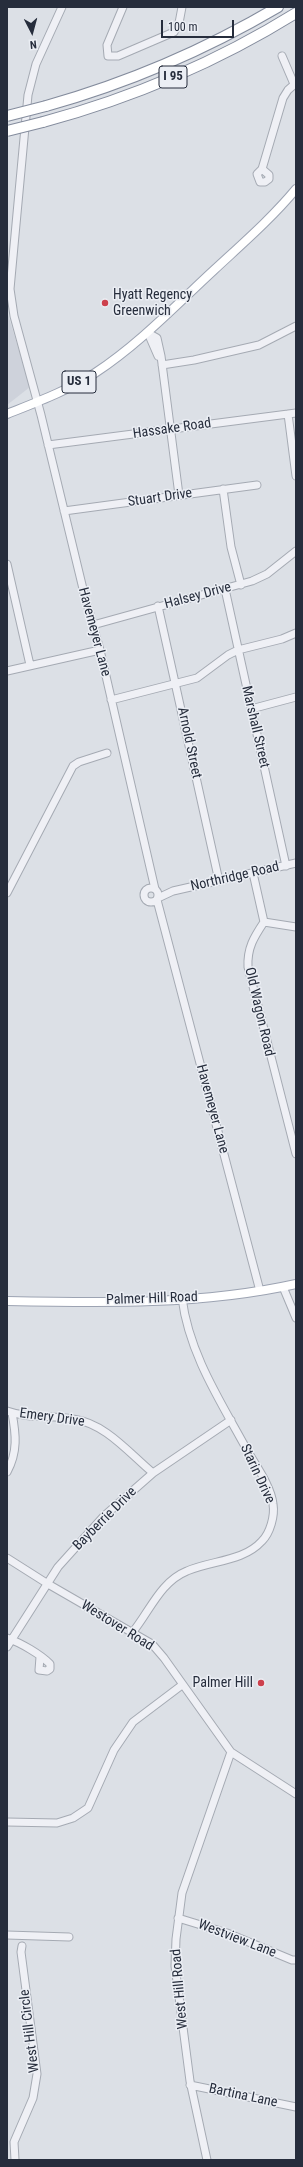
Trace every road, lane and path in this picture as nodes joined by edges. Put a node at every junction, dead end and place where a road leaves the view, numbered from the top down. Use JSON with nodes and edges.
{"nodes":[{"id":1,"x":62,"y":7,"type":"edge"},
{"id":2,"x":124,"y":7,"type":"edge"},
{"id":3,"x":182,"y":7,"type":"edge"},
{"id":4,"x":278,"y":7,"type":"edge"},
{"id":5,"x":296,"y":14,"type":"edge"},
{"id":6,"x":282,"y":56,"type":"dead end"},
{"id":7,"x":295,"y":84,"type":"edge"},
{"id":8,"x":7,"y":116,"type":"edge"},
{"id":9,"x":7,"y":132,"type":"edge"},
{"id":10,"x":262,"y":169,"type":"dead end"},
{"id":11,"x":296,"y":189,"type":"edge"},
{"id":12,"x":296,"y":326,"type":"edge"},
{"id":13,"x":148,"y":332,"type":"junction"},
{"id":14,"x":162,"y":365,"type":"junction"},
{"id":15,"x":38,"y":402,"type":"junction"},
{"id":16,"x":296,"y":413,"type":"edge"},
{"id":17,"x":7,"y":414,"type":"edge"},
{"id":18,"x":288,"y":414,"type":"junction"},
{"id":19,"x":170,"y":429,"type":"junction"},
{"id":20,"x":48,"y":446,"type":"junction"},
{"id":21,"x":296,"y":476,"type":"edge"},
{"id":22,"x":256,"y":485,"type":"dead end"},
{"id":23,"x":223,"y":489,"type":"junction"},
{"id":24,"x":179,"y":495,"type":"junction"},
{"id":25,"x":64,"y":511,"type":"junction"},
{"id":26,"x":296,"y":551,"type":"edge"},
{"id":27,"x":7,"y":564,"type":"edge"},
{"id":28,"x":241,"y":584,"type":"junction"},
{"id":29,"x":225,"y":589,"type":"junction"},
{"id":30,"x":158,"y":606,"type":"junction"},
{"id":31,"x":93,"y":625,"type":"junction"},
{"id":32,"x":296,"y":633,"type":"edge"},
{"id":33,"x":100,"y":650,"type":"junction"},
{"id":34,"x":238,"y":650,"type":"junction"},
{"id":35,"x":30,"y":665,"type":"junction"},
{"id":36,"x":7,"y":671,"type":"edge"},
{"id":37,"x":176,"y":683,"type":"junction"},
{"id":38,"x":296,"y":697,"type":"edge"},
{"id":39,"x":111,"y":700,"type":"junction"},
{"id":40,"x":251,"y":709,"type":"junction"},
{"id":41,"x":107,"y":753,"type":"dead end"},
{"id":42,"x":149,"y":862,"type":"junction"},
{"id":43,"x":296,"y":863,"type":"edge"},
{"id":44,"x":286,"y":866,"type":"junction"},
{"id":45,"x":253,"y":873,"type":"junction"},
{"id":46,"x":218,"y":881,"type":"junction"},
{"id":47,"x":146,"y":890,"type":"junction"},
{"id":48,"x":7,"y":893,"type":"edge"},
{"id":49,"x":156,"y":894,"type":"junction"},
{"id":50,"x":148,"y":902,"type":"junction"},
{"id":51,"x":264,"y":922,"type":"junction"},
{"id":52,"x":164,"y":927,"type":"junction"},
{"id":53,"x":296,"y":927,"type":"edge"},
{"id":54,"x":296,"y":1154,"type":"edge"},
{"id":55,"x":296,"y":1284,"type":"edge"},
{"id":56,"x":283,"y":1287,"type":"junction"},
{"id":57,"x":260,"y":1291,"type":"junction"},
{"id":58,"x":182,"y":1298,"type":"junction"},
{"id":59,"x":7,"y":1301,"type":"edge"},
{"id":60,"x":296,"y":1318,"type":"edge"},
{"id":61,"x":10,"y":1412,"type":"edge"},
{"id":62,"x":231,"y":1420,"type":"junction"},
{"id":63,"x":7,"y":1472,"type":"edge"},
{"id":64,"x":153,"y":1473,"type":"junction"},
{"id":65,"x":7,"y":1558,"type":"edge"},
{"id":66,"x":48,"y":1584,"type":"junction"},
{"id":67,"x":132,"y":1633,"type":"junction"},
{"id":68,"x":9,"y":1639,"type":"edge"},
{"id":69,"x":7,"y":1646,"type":"edge"},
{"id":70,"x":40,"y":1657,"type":"dead end"},
{"id":71,"x":182,"y":1685,"type":"junction"},
{"id":72,"x":231,"y":1752,"type":"junction"},
{"id":73,"x":296,"y":1794,"type":"edge"},
{"id":74,"x":7,"y":1822,"type":"edge"},
{"id":75,"x":178,"y":1918,"type":"junction"},
{"id":76,"x":7,"y":1935,"type":"edge"},
{"id":77,"x":69,"y":1937,"type":"dead end"},
{"id":78,"x":22,"y":1946,"type":"dead end"},
{"id":79,"x":296,"y":1960,"type":"edge"},
{"id":80,"x":190,"y":2086,"type":"junction"},
{"id":81,"x":296,"y":2107,"type":"edge"},
{"id":82,"x":15,"y":2160,"type":"edge"},
{"id":83,"x":207,"y":2160,"type":"edge"}],
"edges":[{"from":1,"to":15,"type":"street","name":"Havemeyer Lane"},
{"from":2,"to":3,"type":"street"},
{"from":4,"to":8,"type":"highway","number":"I 95","bridge":true},
{"from":5,"to":9,"type":"highway","number":"I 95","bridge":true},
{"from":6,"to":7,"type":"street"},
{"from":7,"to":10,"type":"street"},
{"from":11,"to":13,"type":"main road","number":"US 1"},
{"from":12,"to":14,"type":"street"},
{"from":13,"to":14,"type":"street"},
{"from":13,"to":15,"type":"main road","number":"US 1"},
{"from":14,"to":19,"type":"street"},
{"from":15,"to":17,"type":"main road","number":"US 1"},
{"from":15,"to":20,"type":"street","name":"Havemeyer Lane"},
{"from":16,"to":18,"type":"street","name":"Hassake Road"},
{"from":18,"to":19,"type":"street","name":"Hassake Road"},
{"from":18,"to":21,"type":"street"},
{"from":19,"to":20,"type":"street","name":"Hassake Road"},
{"from":19,"to":24,"type":"street"},
{"from":20,"to":25,"type":"street","name":"Havemeyer Lane"},
{"from":22,"to":23,"type":"street","name":"Stuart Drive"},
{"from":23,"to":24,"type":"street","name":"Stuart Drive"},
{"from":23,"to":28,"type":"street"},
{"from":24,"to":25,"type":"street","name":"Stuart Drive"},
{"from":25,"to":31,"type":"street","name":"Havemeyer Lane"},
{"from":26,"to":28,"type":"street","name":"Halsey Drive"},
{"from":27,"to":35,"type":"street"},
{"from":28,"to":29,"type":"street","name":"Halsey Drive"},
{"from":29,"to":30,"type":"street","name":"Halsey Drive"},
{"from":29,"to":34,"type":"street","name":"Marshall Street"},
{"from":30,"to":31,"type":"street","name":"Halsey Drive"},
{"from":30,"to":37,"type":"street","name":"Arnold Street"},
{"from":31,"to":33,"type":"street","name":"Havemeyer Lane"},
{"from":32,"to":34,"type":"street"},
{"from":33,"to":35,"type":"street"},
{"from":33,"to":39,"type":"street","name":"Havemeyer Lane"},
{"from":34,"to":37,"type":"street"},
{"from":34,"to":40,"type":"street","name":"Marshall Street"},
{"from":35,"to":36,"type":"street"},
{"from":37,"to":39,"type":"street"},
{"from":37,"to":46,"type":"street","name":"Arnold Street"},
{"from":38,"to":40,"type":"street"},
{"from":39,"to":42,"type":"street","name":"Havemeyer Lane"},
{"from":40,"to":44,"type":"street","name":"Marshall Street"},
{"from":41,"to":48,"type":"street"},
{"from":42,"to":47,"type":"street","name":"Havemeyer Lane"},
{"from":42,"to":49,"type":"street","name":"Havemeyer Lane"},
{"from":43,"to":44,"type":"street","name":"Northridge Road"},
{"from":44,"to":45,"type":"street","name":"Northridge Road"},
{"from":45,"to":46,"type":"street","name":"Northridge Road"},
{"from":45,"to":51,"type":"street"},
{"from":46,"to":49,"type":"street","name":"Northridge Road"},
{"from":47,"to":49,"type":"street"},
{"from":47,"to":50,"type":"street","name":"Havemeyer Lane"},
{"from":49,"to":50,"type":"street"},
{"from":49,"to":52,"type":"street","name":"Havemeyer Lane"},
{"from":50,"to":52,"type":"street","name":"Havemeyer Lane"},
{"from":51,"to":53,"type":"street"},
{"from":51,"to":54,"type":"street","name":"Old Wagon Road"},
{"from":52,"to":57,"type":"street","name":"Havemeyer Lane"},
{"from":55,"to":56,"type":"main road","name":"Palmer Hill Road"},
{"from":56,"to":57,"type":"main road","name":"Palmer Hill Road"},
{"from":56,"to":60,"type":"street"},
{"from":57,"to":58,"type":"main road","name":"Palmer Hill Road"},
{"from":58,"to":59,"type":"main road","name":"Palmer Hill Road"},
{"from":58,"to":62,"type":"street","name":"Starin Drive"},
{"from":61,"to":63,"type":"street"},
{"from":61,"to":64,"type":"street","name":"Emery Drive"},
{"from":62,"to":64,"type":"street","name":"Bayberrie Drive"},
{"from":62,"to":67,"type":"street","name":"Starin Drive"},
{"from":64,"to":66,"type":"street","name":"Bayberrie Drive"},
{"from":65,"to":66,"type":"street","name":"Westover Road"},
{"from":66,"to":67,"type":"street","name":"Westover Road"},
{"from":66,"to":68,"type":"street","name":"Bayberrie Drive"},
{"from":67,"to":71,"type":"street","name":"Westover Road"},
{"from":68,"to":69,"type":"street","name":"Bayberrie Drive"},
{"from":68,"to":70,"type":"street"},
{"from":71,"to":72,"type":"street","name":"Westover Road"},
{"from":71,"to":74,"type":"street"},
{"from":72,"to":73,"type":"street","name":"Westover Road"},
{"from":72,"to":75,"type":"street","name":"West Hill Road"},
{"from":75,"to":79,"type":"street","name":"Westview Lane"},
{"from":75,"to":80,"type":"street","name":"West Hill Road"},
{"from":76,"to":77,"type":"street"},
{"from":78,"to":82,"type":"street","name":"West Hill Circle"},
{"from":80,"to":81,"type":"street","name":"Bartina Lane"},
{"from":80,"to":83,"type":"street","name":"West Hill Road"}]}
